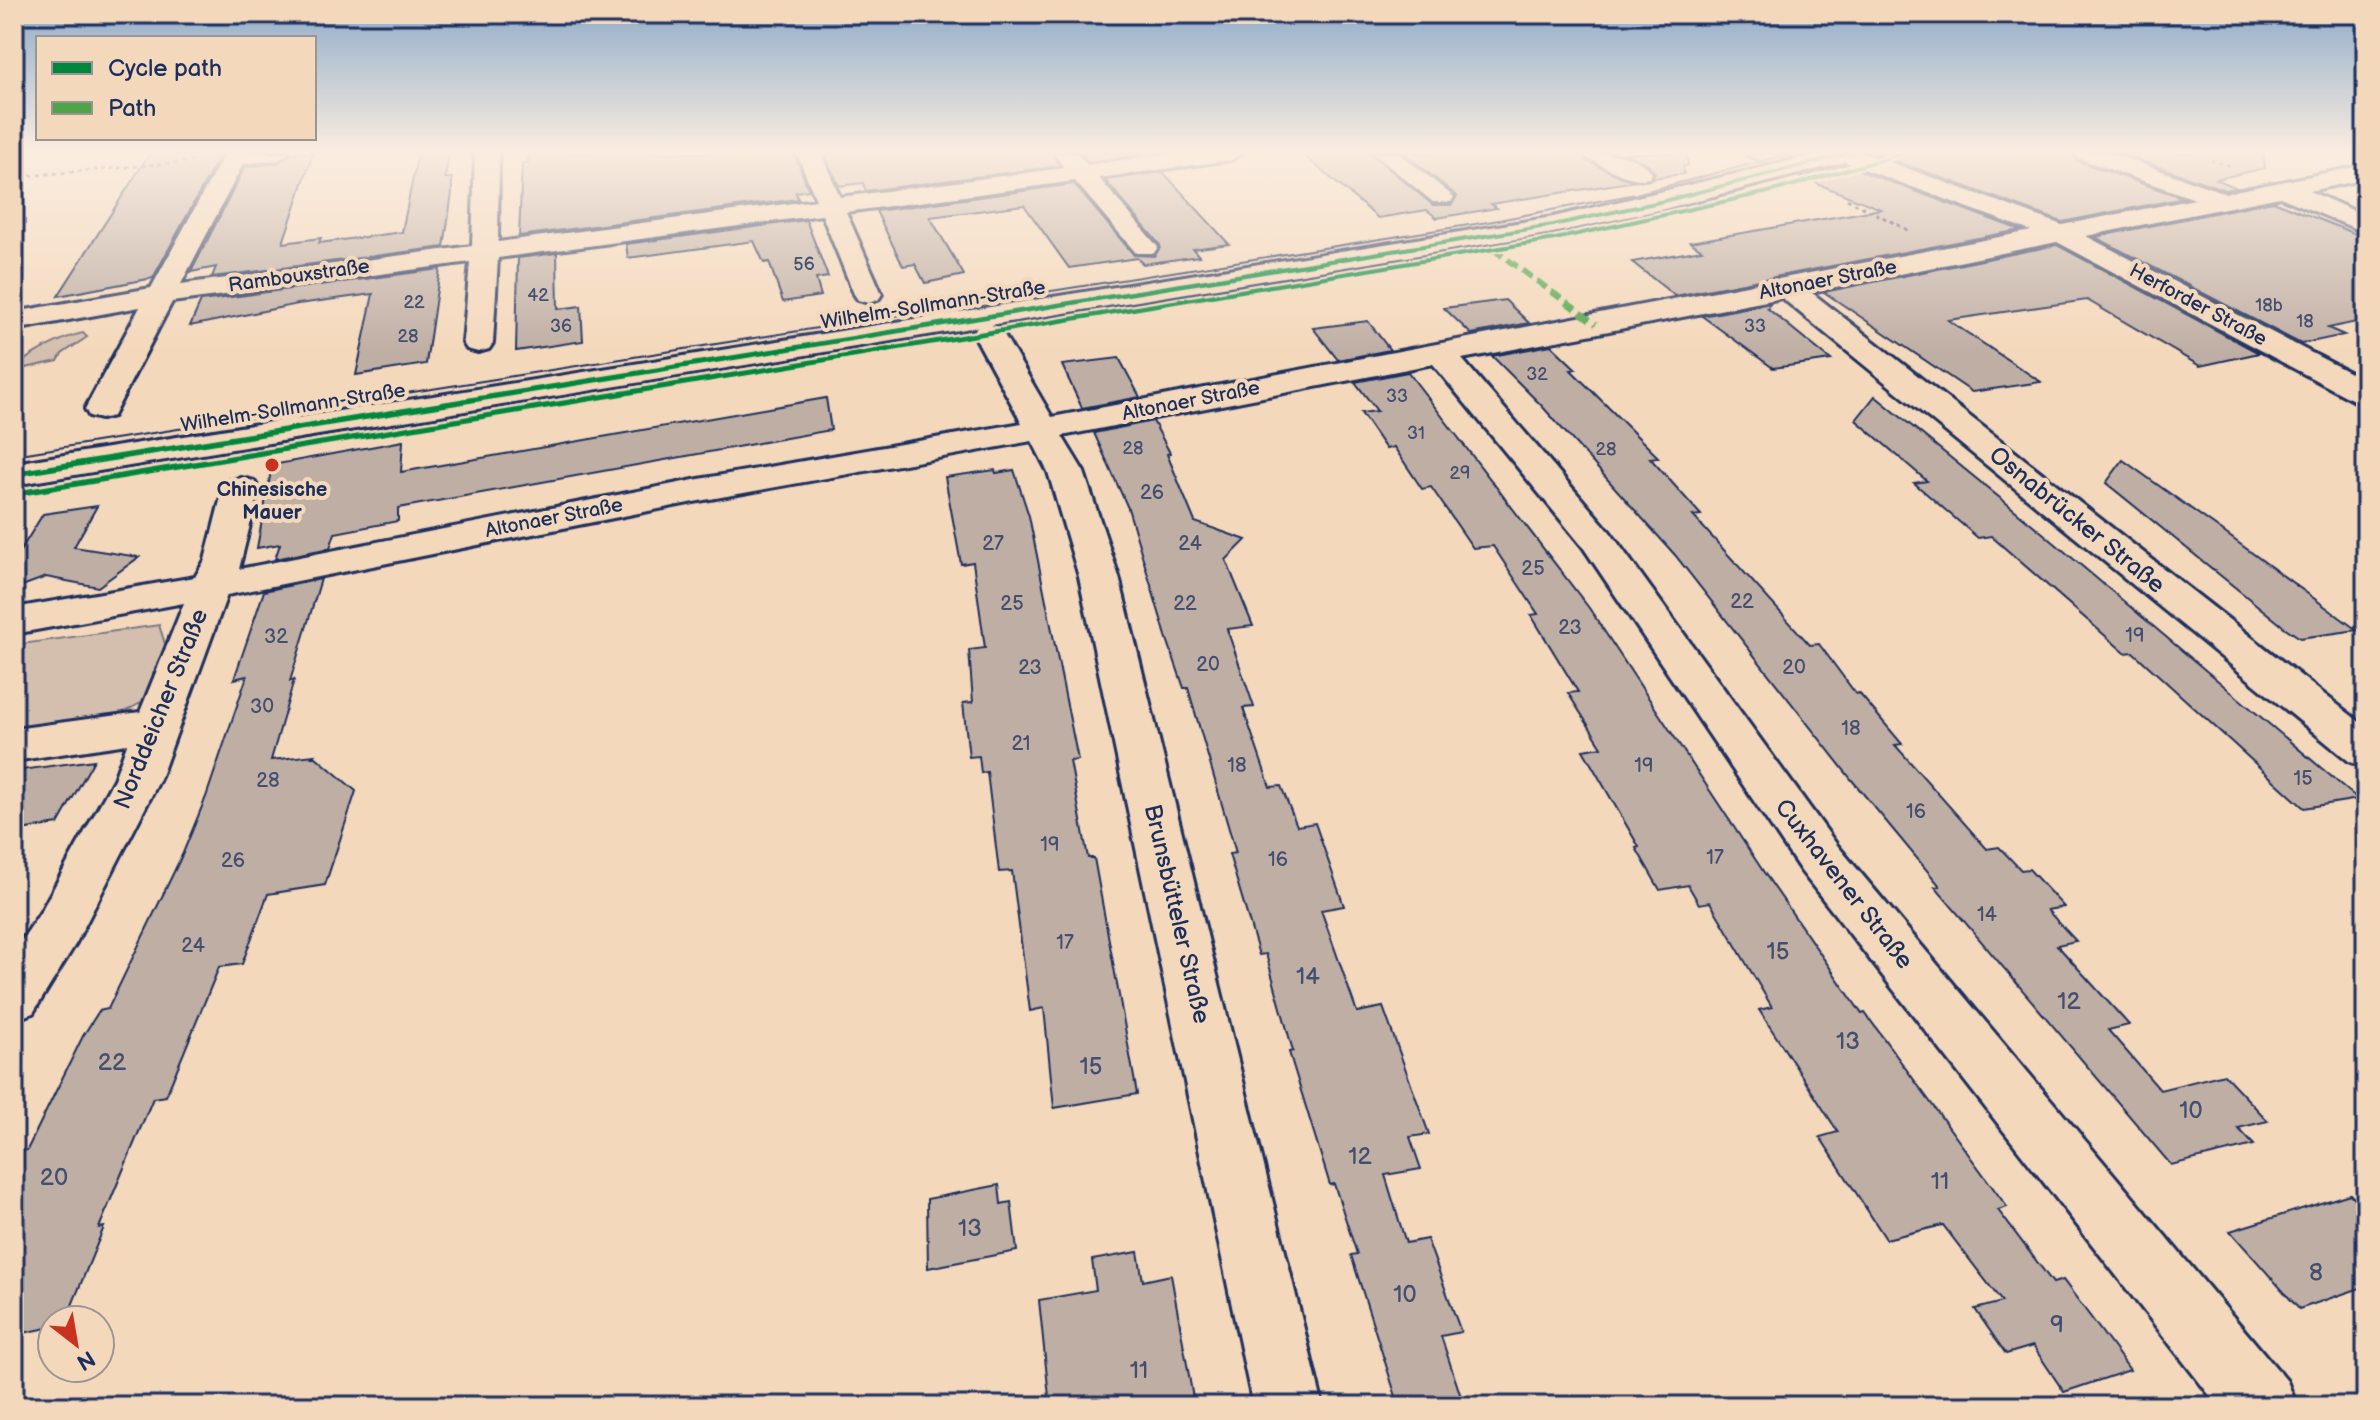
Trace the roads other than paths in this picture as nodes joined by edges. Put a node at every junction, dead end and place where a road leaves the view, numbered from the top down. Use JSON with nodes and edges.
{"nodes":[{"id":1,"x":201,"y":219,"type":"edge"},
{"id":2,"x":486,"y":219,"type":"edge"},
{"id":3,"x":728,"y":219,"type":"edge"},
{"id":4,"x":836,"y":219,"type":"edge"},
{"id":5,"x":1121,"y":219,"type":"edge"},
{"id":6,"x":1580,"y":219,"type":"edge"},
{"id":7,"x":2023,"y":219,"type":"edge"},
{"id":8,"x":2135,"y":219,"type":"edge"},
{"id":9,"x":2062,"y":234,"type":"junction"},
{"id":10,"x":1145,"y":247,"type":"dead end"},
{"id":11,"x":485,"y":251,"type":"junction"},
{"id":12,"x":1788,"y":288,"type":"junction"},
{"id":13,"x":868,"y":294,"type":"dead end"},
{"id":14,"x":161,"y":295,"type":"junction"},
{"id":15,"x":14,"y":321,"type":"edge"},
{"id":16,"x":988,"y":333,"type":"dead end"},
{"id":17,"x":478,"y":343,"type":"dead end"},
{"id":18,"x":1440,"y":353,"type":"junction"},
{"id":19,"x":2366,"y":394,"type":"edge"},
{"id":20,"x":101,"y":409,"type":"dead end"},
{"id":21,"x":1044,"y":429,"type":"junction"},
{"id":22,"x":14,"y":474,"type":"edge"},
{"id":23,"x":241,"y":489,"type":"dead end"},
{"id":24,"x":210,"y":586,"type":"junction"},
{"id":25,"x":14,"y":621,"type":"edge"},
{"id":26,"x":157,"y":725,"type":"junction"},
{"id":27,"x":14,"y":745,"type":"edge"},
{"id":28,"x":2366,"y":751,"type":"edge"},
{"id":29,"x":14,"y":997,"type":"edge"},
{"id":30,"x":1288,"y":1406,"type":"edge"},
{"id":31,"x":2262,"y":1406,"type":"edge"}],
"edges":[{"from":1,"to":14,"type":"street"},
{"from":2,"to":11,"type":"street"},
{"from":3,"to":11,"type":"street","name":"Rambouxstraße"},
{"from":4,"to":13,"type":"street"},
{"from":5,"to":10,"type":"street"},
{"from":6,"to":22,"type":"street","name":"Wilhelm-Sollmann-Straße"},
{"from":7,"to":9,"type":"street","name":"Herforder Straße"},
{"from":8,"to":9,"type":"street","name":"Altonaer Straße"},
{"from":9,"to":12,"type":"street","name":"Altonaer Straße"},
{"from":9,"to":19,"type":"street","name":"Herforder Straße"},
{"from":11,"to":14,"type":"street","name":"Rambouxstraße"},
{"from":11,"to":17,"type":"street"},
{"from":12,"to":18,"type":"street","name":"Altonaer Straße"},
{"from":12,"to":28,"type":"street","name":"Osnabrücker Straße"},
{"from":14,"to":15,"type":"street","name":"Rambouxstraße"},
{"from":14,"to":20,"type":"street"},
{"from":16,"to":21,"type":"street","name":"Brunsbütteler Straße"},
{"from":18,"to":21,"type":"street","name":"Altonaer Straße"},
{"from":18,"to":31,"type":"street","name":"Cuxhavener Straße"},
{"from":21,"to":24,"type":"street","name":"Altonaer Straße"},
{"from":21,"to":30,"type":"street","name":"Brunsbütteler Straße"},
{"from":23,"to":24,"type":"street","name":"Norddeicher Straße"},
{"from":24,"to":25,"type":"street","name":"Altonaer Straße"},
{"from":24,"to":26,"type":"street","name":"Norddeicher Straße"},
{"from":26,"to":27,"type":"street"},
{"from":26,"to":29,"type":"street","name":"Norddeicher Straße"}]}
